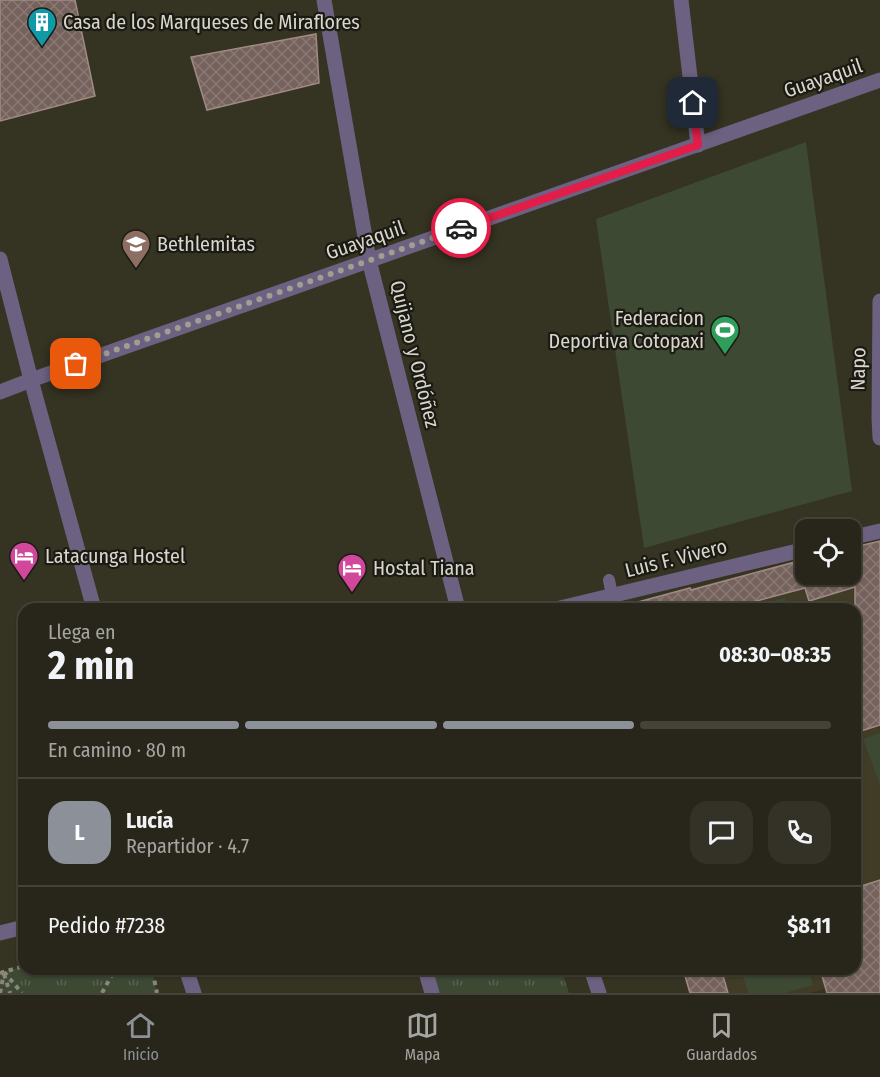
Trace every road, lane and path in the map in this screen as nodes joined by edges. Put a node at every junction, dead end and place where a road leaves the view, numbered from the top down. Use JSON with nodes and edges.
{"nodes":[{"id":1,"x":324,"y":0,"type":"edge"},
{"id":2,"x":681,"y":0,"type":"edge"},
{"id":3,"x":880,"y":80,"type":"edge"},
{"id":4,"x":698,"y":145,"type":"junction"},
{"id":5,"x":0,"y":259,"type":"edge"},
{"id":6,"x":369,"y":260,"type":"junction"},
{"id":7,"x":880,"y":301,"type":"edge"},
{"id":8,"x":31,"y":380,"type":"junction"},
{"id":9,"x":0,"y":392,"type":"edge"},
{"id":10,"x":880,"y":438,"type":"edge"},
{"id":11,"x":880,"y":531,"type":"edge"},
{"id":12,"x":861,"y":535,"type":"edge"},
{"id":13,"x":795,"y":551,"type":"edge"},
{"id":14,"x":92,"y":603,"type":"edge"},
{"id":15,"x":456,"y":603,"type":"edge"},
{"id":16,"x":571,"y":603,"type":"edge"},
{"id":17,"x":18,"y":928,"type":"edge"},
{"id":18,"x":0,"y":933,"type":"edge"},
{"id":19,"x":18,"y":968,"type":"edge"},
{"id":20,"x":2,"y":973,"type":"edge"},
{"id":21,"x":112,"y":975,"type":"edge"},
{"id":22,"x":153,"y":975,"type":"edge"},
{"id":23,"x":188,"y":975,"type":"edge"},
{"id":24,"x":427,"y":975,"type":"edge"},
{"id":25,"x":593,"y":975,"type":"edge"},
{"id":26,"x":0,"y":993,"type":"edge"},
{"id":27,"x":10,"y":993,"type":"edge"},
{"id":28,"x":22,"y":993,"type":"edge"},
{"id":29,"x":102,"y":993,"type":"edge"},
{"id":30,"x":157,"y":993,"type":"edge"},
{"id":31,"x":194,"y":993,"type":"edge"},
{"id":32,"x":432,"y":993,"type":"edge"},
{"id":33,"x":598,"y":993,"type":"edge"}],
"edges":[{"from":1,"to":6,"type":"street","name":"Quijano y Ordóñez"},
{"from":2,"to":4,"type":"street"},
{"from":3,"to":4,"type":"street","name":"Guayaquil"},
{"from":4,"to":6,"type":"street","name":"Guayaquil"},
{"from":5,"to":8,"type":"street"},
{"from":6,"to":8,"type":"street","name":"Guayaquil"},
{"from":6,"to":15,"type":"street","name":"Quijano y Ordóñez"},
{"from":7,"to":10,"type":"street","name":"Napo"},
{"from":8,"to":9,"type":"street","name":"Guayaquil"},
{"from":8,"to":14,"type":"street"},
{"from":11,"to":12,"type":"street"},
{"from":13,"to":16,"type":"street","name":"Luis F. Vivero"},
{"from":17,"to":18,"type":"street"},
{"from":19,"to":20,"type":"path"},
{"from":20,"to":26,"type":"path"},
{"from":20,"to":27,"type":"path"},
{"from":20,"to":28,"type":"path"},
{"from":21,"to":29,"type":"path"},
{"from":22,"to":30,"type":"path"},
{"from":23,"to":31,"type":"street"},
{"from":24,"to":32,"type":"street"},
{"from":25,"to":33,"type":"street"}]}
